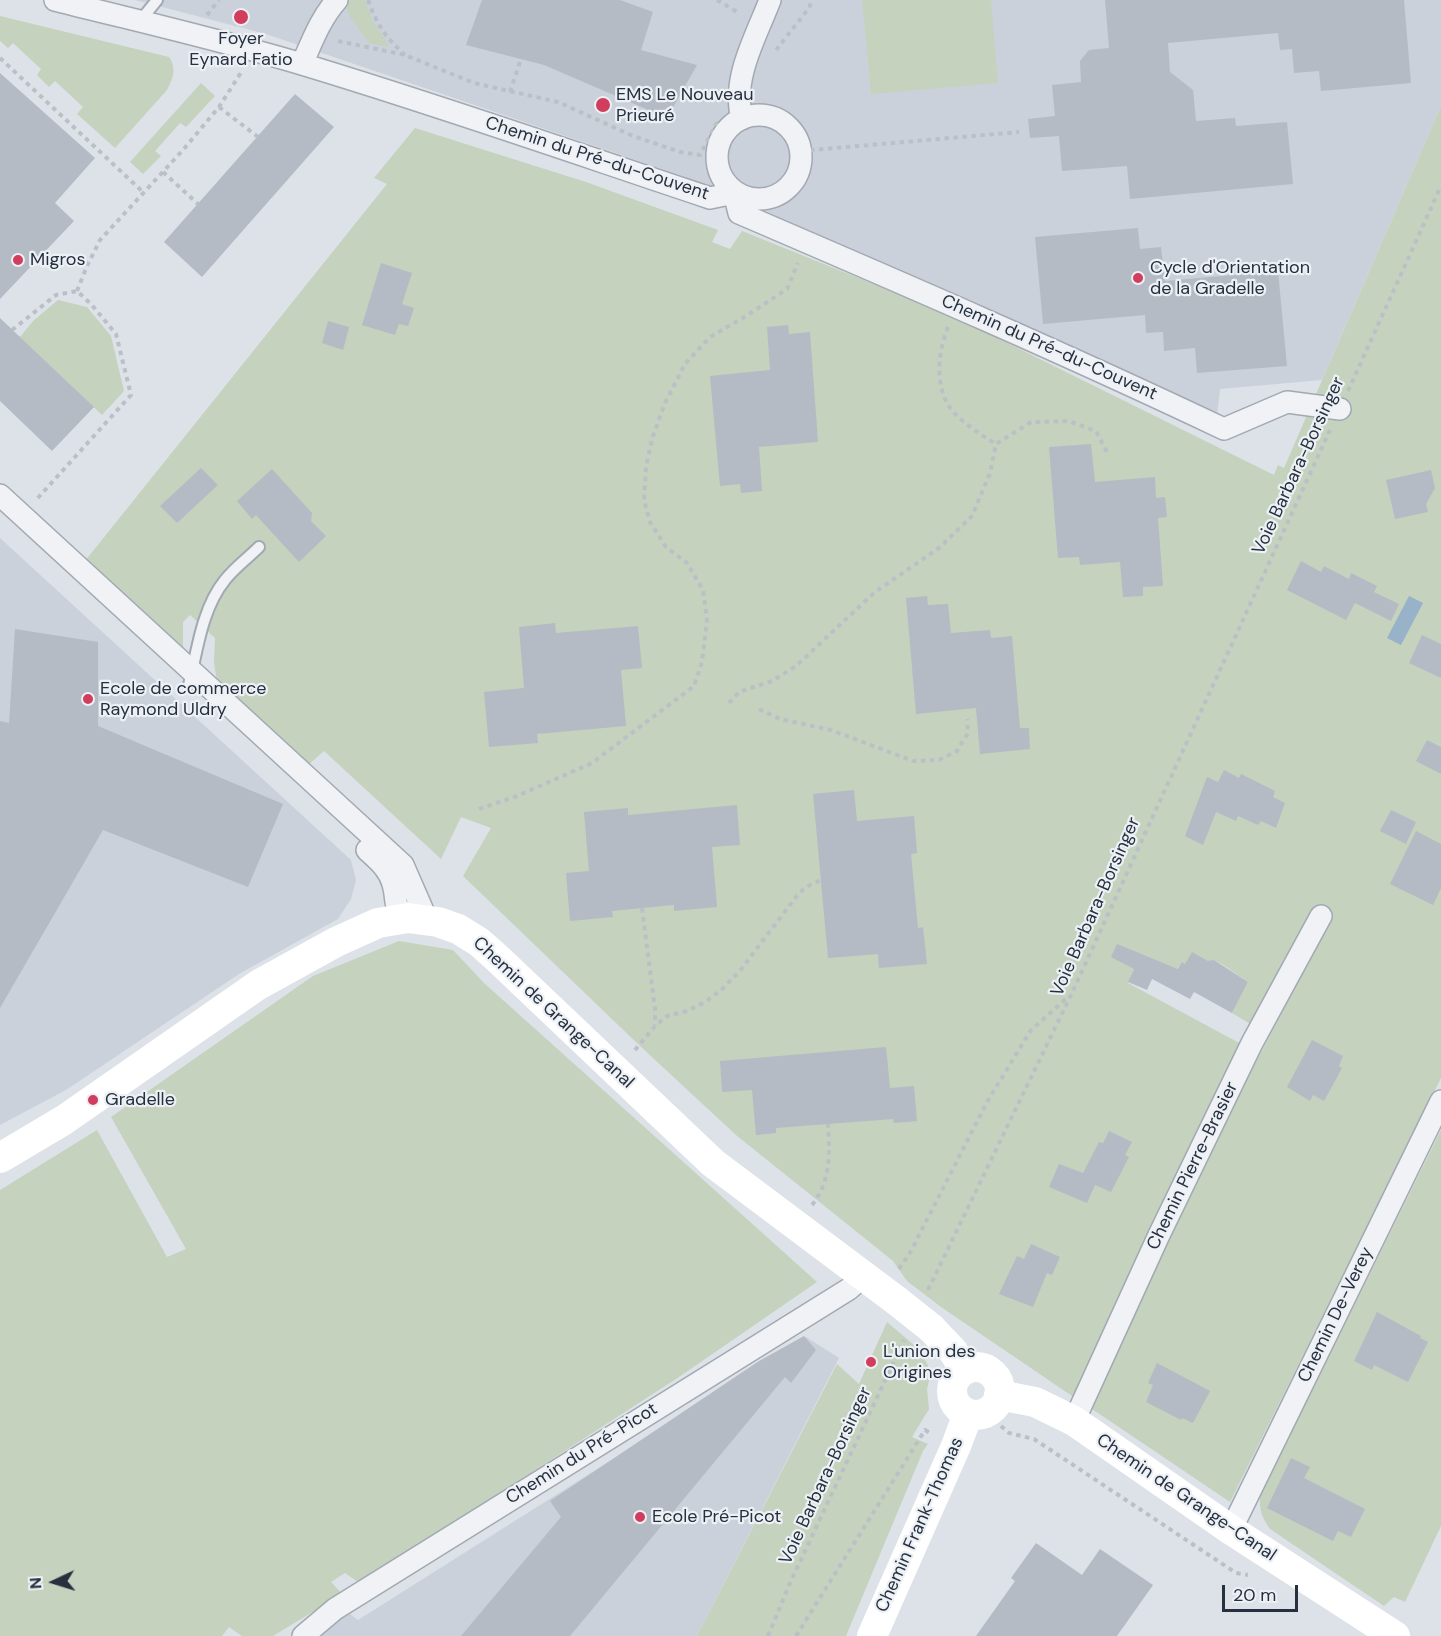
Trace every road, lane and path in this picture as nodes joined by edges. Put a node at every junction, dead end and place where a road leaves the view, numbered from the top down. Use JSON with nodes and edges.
{"nodes":[{"id":1,"x":55,"y":0,"type":"edge"},
{"id":2,"x":157,"y":0,"type":"edge"},
{"id":3,"x":337,"y":0,"type":"edge"},
{"id":4,"x":368,"y":0,"type":"edge"},
{"id":5,"x":770,"y":0,"type":"edge"},
{"id":6,"x":140,"y":21,"type":"junction"},
{"id":7,"x":314,"y":36,"type":"junction"},
{"id":8,"x":405,"y":55,"type":"junction"},
{"id":9,"x":0,"y":57,"type":"edge"},
{"id":10,"x":521,"y":59,"type":"dead end"},
{"id":11,"x":302,"y":64,"type":"junction"},
{"id":12,"x":242,"y":71,"type":"dead end"},
{"id":13,"x":510,"y":92,"type":"junction"},
{"id":14,"x":219,"y":107,"type":"junction"},
{"id":15,"x":742,"y":119,"type":"junction"},
{"id":16,"x":1019,"y":132,"type":"dead end"},
{"id":17,"x":258,"y":136,"type":"dead end"},
{"id":18,"x":801,"y":151,"type":"junction"},
{"id":19,"x":700,"y":155,"type":"dead end"},
{"id":20,"x":163,"y":171,"type":"junction"},
{"id":21,"x":1441,"y":186,"type":"edge"},
{"id":22,"x":144,"y":193,"type":"junction"},
{"id":23,"x":734,"y":193,"type":"junction"},
{"id":24,"x":198,"y":204,"type":"dead end"},
{"id":25,"x":804,"y":242,"type":"junction"},
{"id":26,"x":77,"y":291,"type":"junction"},
{"id":27,"x":958,"y":307,"type":"junction"},
{"id":28,"x":12,"y":330,"type":"dead end"},
{"id":29,"x":1340,"y":410,"type":"junction"},
{"id":30,"x":996,"y":444,"type":"junction"},
{"id":31,"x":1108,"y":454,"type":"dead end"},
{"id":32,"x":0,"y":495,"type":"edge"},
{"id":33,"x":0,"y":512,"type":"edge"},
{"id":34,"x":22,"y":515,"type":"junction"},
{"id":35,"x":259,"y":547,"type":"dead end"},
{"id":36,"x":190,"y":678,"type":"junction"},
{"id":37,"x":729,"y":703,"type":"dead end"},
{"id":38,"x":759,"y":709,"type":"dead end"},
{"id":39,"x":967,"y":719,"type":"dead end"},
{"id":40,"x":479,"y":809,"type":"dead end"},
{"id":41,"x":821,"y":880,"type":"dead end"},
{"id":42,"x":642,"y":908,"type":"dead end"},
{"id":43,"x":1321,"y":916,"type":"dead end"},
{"id":44,"x":418,"y":919,"type":"junction"},
{"id":45,"x":1071,"y":995,"type":"junction"},
{"id":46,"x":655,"y":1026,"type":"junction"},
{"id":47,"x":635,"y":1050,"type":"dead end"},
{"id":48,"x":1441,"y":1101,"type":"edge"},
{"id":49,"x":828,"y":1124,"type":"dead end"},
{"id":50,"x":0,"y":1158,"type":"edge"},
{"id":51,"x":809,"y":1208,"type":"dead end"},
{"id":52,"x":864,"y":1276,"type":"junction"},
{"id":53,"x":896,"y":1287,"type":"junction"},
{"id":54,"x":926,"y":1294,"type":"dead end"},
{"id":55,"x":919,"y":1332,"type":"junction"},
{"id":56,"x":964,"y":1370,"type":"junction"},
{"id":57,"x":999,"y":1395,"type":"junction"},
{"id":58,"x":968,"y":1414,"type":"junction"},
{"id":59,"x":1074,"y":1421,"type":"junction"},
{"id":60,"x":1001,"y":1426,"type":"dead end"},
{"id":61,"x":940,"y":1438,"type":"dead end"},
{"id":62,"x":1231,"y":1530,"type":"junction"},
{"id":63,"x":1260,"y":1576,"type":"dead end"},
{"id":64,"x":303,"y":1636,"type":"edge"},
{"id":65,"x":768,"y":1636,"type":"edge"},
{"id":66,"x":796,"y":1636,"type":"edge"},
{"id":67,"x":872,"y":1636,"type":"edge"},
{"id":68,"x":1395,"y":1636,"type":"edge"}],
"edges":[{"from":1,"to":6,"type":"street","name":"Chemin du Pré-du-Couvent"},
{"from":2,"to":6,"type":"lane"},
{"from":3,"to":7,"type":"street"},
{"from":4,"to":8,"type":"path"},
{"from":5,"to":15,"type":"street"},
{"from":6,"to":11,"type":"street","name":"Chemin du Pré-du-Couvent"},
{"from":7,"to":8,"type":"path"},
{"from":7,"to":11,"type":"street"},
{"from":8,"to":13,"type":"path"},
{"from":9,"to":22,"type":"path"},
{"from":10,"to":13,"type":"path"},
{"from":11,"to":23,"type":"street","name":"Chemin du Pré-du-Couvent"},
{"from":12,"to":14,"type":"path"},
{"from":13,"to":19,"type":"path"},
{"from":14,"to":17,"type":"path"},
{"from":14,"to":20,"type":"path"},
{"from":15,"to":18,"type":"street"},
{"from":15,"to":23,"type":"street"},
{"from":16,"to":18,"type":"path"},
{"from":18,"to":23,"type":"street"},
{"from":20,"to":22,"type":"path"},
{"from":20,"to":24,"type":"path"},
{"from":21,"to":29,"type":"path","name":"Voie Barbara-Borsinger"},
{"from":22,"to":26,"type":"path"},
{"from":23,"to":25,"type":"street","name":"Chemin du Pré-du-Couvent"},
{"from":25,"to":27,"type":"street","name":"Chemin du Pré-du-Couvent"},
{"from":25,"to":40,"type":"path"},
{"from":26,"to":28,"type":"path"},
{"from":26,"to":34,"type":"path"},
{"from":27,"to":29,"type":"street","name":"Chemin du Pré-du-Couvent"},
{"from":27,"to":30,"type":"path"},
{"from":29,"to":45,"type":"path","name":"Voie Barbara-Borsinger"},
{"from":30,"to":31,"type":"path"},
{"from":30,"to":37,"type":"path"},
{"from":32,"to":34,"type":"street"},
{"from":33,"to":36,"type":"street"},
{"from":34,"to":36,"type":"street"},
{"from":35,"to":36,"type":"lane"},
{"from":36,"to":44,"type":"street"},
{"from":36,"to":44,"type":"street"},
{"from":38,"to":39,"type":"path"},
{"from":41,"to":46,"type":"path"},
{"from":42,"to":46,"type":"path"},
{"from":43,"to":59,"type":"street","name":"Chemin Pierre-Brasier"},
{"from":44,"to":50,"type":"street","name":"Chemin de Grange-Canal"},
{"from":44,"to":52,"type":"street","name":"Chemin de Grange-Canal"},
{"from":45,"to":53,"type":"path"},
{"from":45,"to":54,"type":"path","name":"Voie Barbara-Borsinger"},
{"from":46,"to":47,"type":"path"},
{"from":48,"to":62,"type":"street","name":"Chemin De-Verey"},
{"from":49,"to":51,"type":"path"},
{"from":52,"to":53,"type":"street","name":"Chemin de Grange-Canal"},
{"from":52,"to":64,"type":"street","name":"Chemin du Pré-Picot"},
{"from":53,"to":55,"type":"street","name":"Chemin de Grange-Canal","bridge":true},
{"from":55,"to":56,"type":"street","name":"Chemin de Grange-Canal"},
{"from":55,"to":65,"type":"path","name":"Voie Barbara-Borsinger"},
{"from":56,"to":57,"type":"street"},
{"from":56,"to":58,"type":"street"},
{"from":57,"to":58,"type":"street"},
{"from":57,"to":59,"type":"street","name":"Chemin de Grange-Canal"},
{"from":58,"to":67,"type":"street","name":"Chemin Frank-Thomas"},
{"from":59,"to":62,"type":"street","name":"Chemin de Grange-Canal"},
{"from":60,"to":63,"type":"path"},
{"from":61,"to":66,"type":"path"},
{"from":62,"to":68,"type":"street","name":"Chemin de Grange-Canal"}]}
